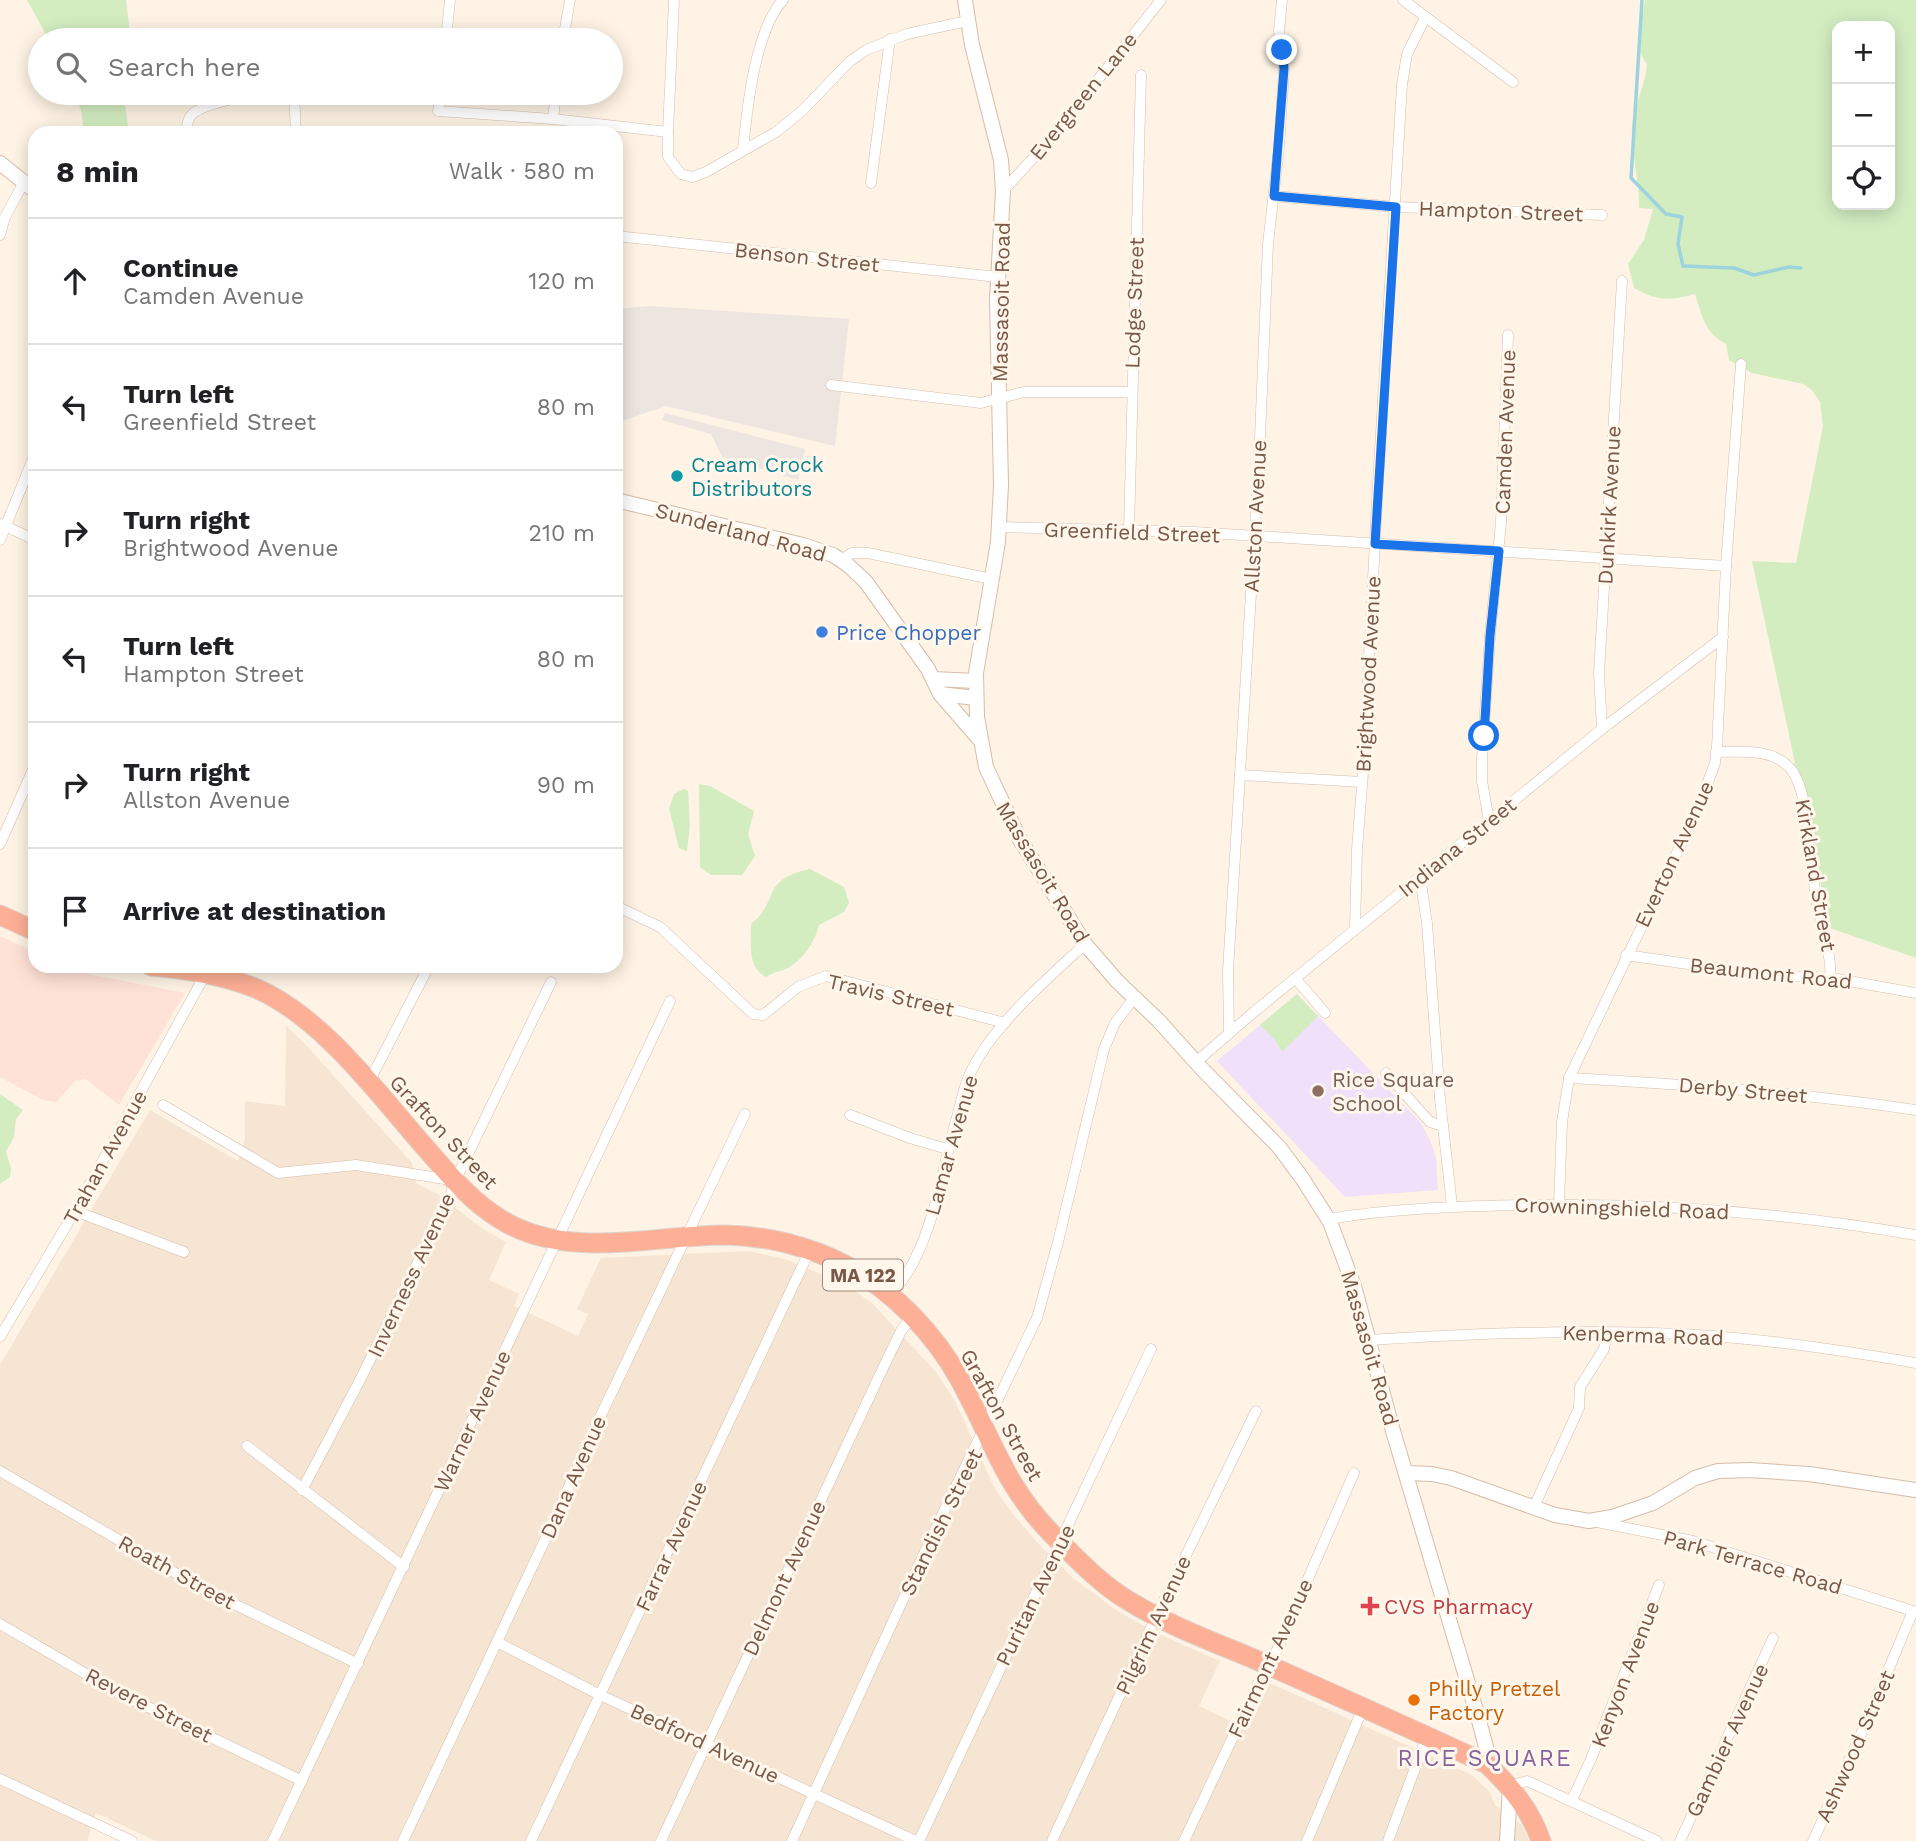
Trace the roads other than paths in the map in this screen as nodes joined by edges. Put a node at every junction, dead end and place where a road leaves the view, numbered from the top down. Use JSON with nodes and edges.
{"nodes":[{"id":1,"x":450,"y":0,"type":"edge"},
{"id":2,"x":570,"y":0,"type":"edge"},
{"id":3,"x":674,"y":0,"type":"edge"},
{"id":4,"x":783,"y":0,"type":"edge"},
{"id":5,"x":965,"y":0,"type":"edge"},
{"id":6,"x":1161,"y":0,"type":"edge"},
{"id":7,"x":1282,"y":0,"type":"edge"},
{"id":8,"x":1403,"y":0,"type":"edge"},
{"id":9,"x":1425,"y":18,"type":"junction"},
{"id":10,"x":967,"y":21,"type":"junction"},
{"id":11,"x":447,"y":28,"type":"edge"},
{"id":12,"x":565,"y":28,"type":"edge"},
{"id":13,"x":890,"y":39,"type":"junction"},
{"id":14,"x":1141,"y":75,"type":"dead end"},
{"id":15,"x":1513,"y":82,"type":"dead end"},
{"id":16,"x":217,"y":105,"type":"edge"},
{"id":17,"x":295,"y":105,"type":"edge"},
{"id":18,"x":439,"y":105,"type":"edge"},
{"id":19,"x":555,"y":105,"type":"edge"},
{"id":20,"x":553,"y":119,"type":"junction"},
{"id":21,"x":187,"y":126,"type":"edge"},
{"id":22,"x":296,"y":126,"type":"edge"},
{"id":23,"x":615,"y":126,"type":"edge"},
{"id":24,"x":623,"y":127,"type":"edge"},
{"id":25,"x":668,"y":132,"type":"junction"},
{"id":26,"x":743,"y":150,"type":"junction"},
{"id":27,"x":0,"y":163,"type":"edge"},
{"id":28,"x":871,"y":183,"type":"dead end"},
{"id":29,"x":28,"y":185,"type":"edge"},
{"id":30,"x":28,"y":187,"type":"edge"},
{"id":31,"x":1003,"y":191,"type":"junction"},
{"id":32,"x":1274,"y":196,"type":"junction"},
{"id":33,"x":1396,"y":207,"type":"junction"},
{"id":34,"x":1601,"y":215,"type":"dead end"},
{"id":35,"x":0,"y":235,"type":"edge"},
{"id":36,"x":623,"y":237,"type":"edge"},
{"id":37,"x":998,"y":277,"type":"junction"},
{"id":38,"x":1622,"y":281,"type":"dead end"},
{"id":39,"x":1508,"y":335,"type":"dead end"},
{"id":40,"x":1741,"y":364,"type":"dead end"},
{"id":41,"x":831,"y":385,"type":"dead end"},
{"id":42,"x":1131,"y":392,"type":"junction"},
{"id":43,"x":999,"y":398,"type":"junction"},
{"id":44,"x":28,"y":470,"type":"edge"},
{"id":45,"x":623,"y":502,"type":"edge"},
{"id":46,"x":3,"y":525,"type":"edge"},
{"id":47,"x":998,"y":527,"type":"junction"},
{"id":48,"x":1129,"y":530,"type":"junction"},
{"id":49,"x":28,"y":537,"type":"edge"},
{"id":50,"x":1254,"y":538,"type":"junction"},
{"id":51,"x":0,"y":540,"type":"edge"},
{"id":52,"x":1375,"y":544,"type":"junction"},
{"id":53,"x":1499,"y":551,"type":"junction"},
{"id":54,"x":1606,"y":558,"type":"junction"},
{"id":55,"x":841,"y":560,"type":"junction"},
{"id":56,"x":1726,"y":566,"type":"junction"},
{"id":57,"x":991,"y":579,"type":"junction"},
{"id":58,"x":1723,"y":637,"type":"junction"},
{"id":59,"x":933,"y":679,"type":"junction"},
{"id":60,"x":976,"y":681,"type":"junction"},
{"id":61,"x":940,"y":694,"type":"junction"},
{"id":62,"x":976,"y":698,"type":"junction"},
{"id":63,"x":1602,"y":729,"type":"junction"},
{"id":64,"x":980,"y":740,"type":"junction"},
{"id":65,"x":1716,"y":752,"type":"junction"},
{"id":66,"x":1240,"y":775,"type":"junction"},
{"id":67,"x":28,"y":781,"type":"edge"},
{"id":68,"x":1362,"y":782,"type":"junction"},
{"id":69,"x":1489,"y":821,"type":"junction"},
{"id":70,"x":0,"y":844,"type":"edge"},
{"id":71,"x":1420,"y":877,"type":"junction"},
{"id":72,"x":623,"y":909,"type":"edge"},
{"id":73,"x":0,"y":915,"type":"edge"},
{"id":74,"x":28,"y":928,"type":"edge"},
{"id":75,"x":1355,"y":928,"type":"junction"},
{"id":76,"x":1085,"y":944,"type":"junction"},
{"id":77,"x":1626,"y":956,"type":"junction"},
{"id":78,"x":205,"y":973,"type":"edge"},
{"id":79,"x":215,"y":973,"type":"edge"},
{"id":80,"x":425,"y":973,"type":"edge"},
{"id":81,"x":1829,"y":977,"type":"junction"},
{"id":82,"x":1295,"y":978,"type":"junction"},
{"id":83,"x":551,"y":982,"type":"dead end"},
{"id":84,"x":1916,"y":993,"type":"edge"},
{"id":85,"x":1134,"y":998,"type":"junction"},
{"id":86,"x":670,"y":1001,"type":"dead end"},
{"id":87,"x":1325,"y":1013,"type":"dead end"},
{"id":88,"x":1005,"y":1024,"type":"junction"},
{"id":89,"x":1229,"y":1032,"type":"junction"},
{"id":90,"x":1196,"y":1062,"type":"junction"},
{"id":91,"x":1385,"y":1073,"type":"dead end"},
{"id":92,"x":1569,"y":1078,"type":"junction"},
{"id":93,"x":369,"y":1084,"type":"junction"},
{"id":94,"x":163,"y":1105,"type":"dead end"},
{"id":95,"x":1916,"y":1110,"type":"edge"},
{"id":96,"x":745,"y":1114,"type":"dead end"},
{"id":97,"x":850,"y":1115,"type":"dead end"},
{"id":98,"x":1443,"y":1126,"type":"junction"},
{"id":99,"x":947,"y":1149,"type":"junction"},
{"id":100,"x":455,"y":1181,"type":"junction"},
{"id":101,"x":1559,"y":1205,"type":"junction"},
{"id":102,"x":1452,"y":1206,"type":"junction"},
{"id":103,"x":75,"y":1211,"type":"junction"},
{"id":104,"x":1328,"y":1219,"type":"junction"},
{"id":105,"x":1916,"y":1235,"type":"edge"},
{"id":106,"x":685,"y":1237,"type":"junction"},
{"id":107,"x":556,"y":1239,"type":"junction"},
{"id":108,"x":810,"y":1250,"type":"junction"},
{"id":109,"x":184,"y":1252,"type":"dead end"},
{"id":110,"x":890,"y":1296,"type":"junction"},
{"id":111,"x":912,"y":1316,"type":"junction"},
{"id":112,"x":1607,"y":1332,"type":"junction"},
{"id":113,"x":0,"y":1338,"type":"edge"},
{"id":114,"x":1369,"y":1340,"type":"junction"},
{"id":115,"x":1151,"y":1349,"type":"dead end"},
{"id":116,"x":1916,"y":1363,"type":"edge"},
{"id":117,"x":1255,"y":1411,"type":"dead end"},
{"id":118,"x":985,"y":1431,"type":"junction"},
{"id":119,"x":247,"y":1446,"type":"dead end"},
{"id":120,"x":0,"y":1471,"type":"edge"},
{"id":121,"x":1354,"y":1473,"type":"dead end"},
{"id":122,"x":1406,"y":1473,"type":"junction"},
{"id":123,"x":302,"y":1490,"type":"junction"},
{"id":124,"x":1916,"y":1490,"type":"edge"},
{"id":125,"x":1534,"y":1508,"type":"junction"},
{"id":126,"x":1589,"y":1521,"type":"junction"},
{"id":127,"x":1061,"y":1543,"type":"junction"},
{"id":128,"x":404,"y":1567,"type":"junction"},
{"id":129,"x":1659,"y":1585,"type":"dead end"},
{"id":130,"x":1914,"y":1612,"type":"edge"},
{"id":131,"x":1157,"y":1615,"type":"junction"},
{"id":132,"x":0,"y":1624,"type":"edge"},
{"id":133,"x":1773,"y":1638,"type":"dead end"},
{"id":134,"x":496,"y":1642,"type":"junction"},
{"id":135,"x":358,"y":1664,"type":"junction"},
{"id":136,"x":1270,"y":1666,"type":"junction"},
{"id":137,"x":600,"y":1695,"type":"junction"},
{"id":138,"x":1363,"y":1708,"type":"junction"},
{"id":139,"x":1427,"y":1736,"type":"junction"},
{"id":140,"x":707,"y":1743,"type":"junction"},
{"id":141,"x":1487,"y":1763,"type":"junction"},
{"id":142,"x":0,"y":1779,"type":"edge"},
{"id":143,"x":302,"y":1781,"type":"junction"},
{"id":144,"x":1510,"y":1786,"type":"junction"},
{"id":145,"x":814,"y":1793,"type":"junction"},
{"id":146,"x":1572,"y":1800,"type":"junction"},
{"id":147,"x":132,"y":1841,"type":"edge"},
{"id":148,"x":273,"y":1841,"type":"edge"},
{"id":149,"x":403,"y":1841,"type":"edge"},
{"id":150,"x":531,"y":1841,"type":"edge"},
{"id":151,"x":661,"y":1841,"type":"edge"},
{"id":152,"x":792,"y":1841,"type":"edge"},
{"id":153,"x":918,"y":1841,"type":"edge"},
{"id":154,"x":1052,"y":1841,"type":"edge"},
{"id":155,"x":1184,"y":1841,"type":"edge"},
{"id":156,"x":1307,"y":1841,"type":"edge"},
{"id":157,"x":1388,"y":1841,"type":"edge"},
{"id":158,"x":1507,"y":1841,"type":"edge"},
{"id":159,"x":1541,"y":1841,"type":"edge"},
{"id":160,"x":1657,"y":1841,"type":"edge"},
{"id":161,"x":1680,"y":1841,"type":"edge"},
{"id":162,"x":1813,"y":1841,"type":"edge"}],
"edges":[{"from":1,"to":11,"type":"street"},
{"from":2,"to":12,"type":"street"},
{"from":3,"to":25,"type":"street"},
{"from":4,"to":26,"type":"street"},
{"from":5,"to":10,"type":"main road","name":"Massasoit Road"},
{"from":6,"to":31,"type":"street","name":"Evergreen Lane"},
{"from":7,"to":32,"type":"street","name":"Allston Avenue"},
{"from":8,"to":9,"type":"street"},
{"from":9,"to":15,"type":"street"},
{"from":9,"to":33,"type":"street","name":"Brightwood Avenue"},
{"from":10,"to":13,"type":"street"},
{"from":10,"to":31,"type":"main road","name":"Massasoit Road"},
{"from":13,"to":26,"type":"street"},
{"from":13,"to":28,"type":"street"},
{"from":14,"to":42,"type":"street","name":"Lodge Street"},
{"from":16,"to":21,"type":"street"},
{"from":17,"to":22,"type":"street"},
{"from":18,"to":20,"type":"street"},
{"from":19,"to":20,"type":"street"},
{"from":20,"to":23,"type":"street"},
{"from":24,"to":25,"type":"street"},
{"from":25,"to":26,"type":"street"},
{"from":27,"to":29,"type":"main road"},
{"from":30,"to":35,"type":"street"},
{"from":31,"to":37,"type":"main road","name":"Massasoit Road"},
{"from":32,"to":33,"type":"street","name":"Hampton Street"},
{"from":32,"to":50,"type":"street","name":"Allston Avenue"},
{"from":33,"to":34,"type":"street","name":"Hampton Street"},
{"from":33,"to":52,"type":"street","name":"Brightwood Avenue"},
{"from":36,"to":37,"type":"street","name":"Benson Street"},
{"from":37,"to":43,"type":"main road","name":"Massasoit Road"},
{"from":38,"to":54,"type":"street","name":"Dunkirk Avenue"},
{"from":39,"to":53,"type":"street","name":"Camden Avenue"},
{"from":40,"to":56,"type":"street","name":"Everton Avenue"},
{"from":41,"to":43,"type":"street"},
{"from":42,"to":43,"type":"street"},
{"from":42,"to":48,"type":"street","name":"Lodge Street"},
{"from":43,"to":47,"type":"main road","name":"Massasoit Road"},
{"from":44,"to":46,"type":"street"},
{"from":45,"to":55,"type":"main road","name":"Sunderland Road"},
{"from":46,"to":49,"type":"street"},
{"from":46,"to":51,"type":"street"},
{"from":47,"to":48,"type":"street","name":"Greenfield Street"},
{"from":47,"to":57,"type":"main road","name":"Massasoit Road"},
{"from":48,"to":50,"type":"street","name":"Greenfield Street"},
{"from":50,"to":52,"type":"street","name":"Greenfield Street"},
{"from":50,"to":66,"type":"street","name":"Allston Avenue"},
{"from":52,"to":53,"type":"street","name":"Greenfield Street"},
{"from":52,"to":68,"type":"street","name":"Brightwood Avenue"},
{"from":53,"to":54,"type":"street","name":"Greenfield Street"},
{"from":53,"to":69,"type":"street","name":"Camden Avenue"},
{"from":54,"to":56,"type":"street","name":"Greenfield Street"},
{"from":54,"to":63,"type":"street","name":"Dunkirk Avenue"},
{"from":55,"to":57,"type":"street"},
{"from":55,"to":59,"type":"main road","name":"Sunderland Road"},
{"from":56,"to":58,"type":"street","name":"Everton Avenue"},
{"from":57,"to":60,"type":"main road","name":"Massasoit Road"},
{"from":58,"to":63,"type":"street","name":"Indiana Street"},
{"from":58,"to":65,"type":"street","name":"Everton Avenue"},
{"from":59,"to":60,"type":"main road"},
{"from":59,"to":61,"type":"main road","name":"Sunderland Road"},
{"from":60,"to":62,"type":"main road","name":"Massasoit Road"},
{"from":61,"to":62,"type":"main road"},
{"from":61,"to":64,"type":"main road","name":"Sunderland Road"},
{"from":62,"to":64,"type":"main road","name":"Massasoit Road"},
{"from":63,"to":69,"type":"street","name":"Indiana Street"},
{"from":64,"to":76,"type":"main road","name":"Massasoit Road"},
{"from":65,"to":77,"type":"street","name":"Everton Avenue"},
{"from":65,"to":81,"type":"street","name":"Kirkland Street"},
{"from":66,"to":68,"type":"street"},
{"from":66,"to":89,"type":"street","name":"Allston Avenue"},
{"from":67,"to":70,"type":"street"},
{"from":68,"to":75,"type":"street","name":"Brightwood Avenue"},
{"from":69,"to":71,"type":"street","name":"Indiana Street"},
{"from":71,"to":75,"type":"street","name":"Indiana Street"},
{"from":71,"to":98,"type":"street"},
{"from":72,"to":88,"type":"street","name":"Travis Street"},
{"from":73,"to":74,"type":"highway"},
{"from":75,"to":82,"type":"street","name":"Indiana Street"},
{"from":76,"to":85,"type":"main road","name":"Massasoit Road"},
{"from":76,"to":88,"type":"street","name":"Lamar Avenue"},
{"from":77,"to":81,"type":"street","name":"Beaumont Road"},
{"from":77,"to":92,"type":"street","name":"Everton Avenue"},
{"from":78,"to":103,"type":"street","name":"Trahan Avenue"},
{"from":79,"to":93,"type":"highway","name":"Grafton Street","number":"MA 122"},
{"from":80,"to":93,"type":"street"},
{"from":81,"to":84,"type":"street","name":"Beaumont Road"},
{"from":82,"to":87,"type":"street"},
{"from":82,"to":89,"type":"street","name":"Indiana Street"},
{"from":83,"to":100,"type":"street","name":"Inverness Avenue"},
{"from":85,"to":90,"type":"main road","name":"Massasoit Road"},
{"from":85,"to":118,"type":"street","name":"Standish Street"},
{"from":86,"to":107,"type":"street","name":"Warner Avenue"},
{"from":88,"to":99,"type":"street","name":"Lamar Avenue"},
{"from":89,"to":90,"type":"street","name":"Indiana Street"},
{"from":90,"to":104,"type":"main road","name":"Massasoit Road"},
{"from":91,"to":98,"type":"street"},
{"from":92,"to":95,"type":"street","name":"Derby Street"},
{"from":92,"to":101,"type":"street","name":"Everton Avenue"},
{"from":93,"to":100,"type":"highway","name":"Grafton Street","number":"MA 122"},
{"from":94,"to":100,"type":"street"},
{"from":96,"to":106,"type":"street","name":"Dana Avenue"},
{"from":97,"to":99,"type":"street"},
{"from":98,"to":102,"type":"street"},
{"from":99,"to":110,"type":"street","name":"Lamar Avenue"},
{"from":100,"to":107,"type":"highway","name":"Grafton Street","number":"MA 122"},
{"from":100,"to":123,"type":"street","name":"Inverness Avenue"},
{"from":101,"to":102,"type":"street","name":"Crowningshield Road"},
{"from":101,"to":105,"type":"street","name":"Crowningshield Road"},
{"from":102,"to":104,"type":"street","name":"Crowningshield Road"},
{"from":103,"to":109,"type":"street"},
{"from":103,"to":113,"type":"street","name":"Trahan Avenue"},
{"from":104,"to":114,"type":"main road","name":"Massasoit Road"},
{"from":106,"to":107,"type":"highway","name":"Grafton Street","number":"MA 122"},
{"from":106,"to":108,"type":"highway","name":"Grafton Street","number":"MA 122"},
{"from":106,"to":134,"type":"street","name":"Dana Avenue"},
{"from":107,"to":128,"type":"street","name":"Warner Avenue"},
{"from":108,"to":110,"type":"highway","name":"Grafton Street","number":"MA 122"},
{"from":108,"to":137,"type":"street","name":"Farrar Avenue"},
{"from":110,"to":111,"type":"highway","name":"Grafton Street","number":"MA 122"},
{"from":111,"to":118,"type":"highway","name":"Grafton Street","number":"MA 122"},
{"from":111,"to":140,"type":"street","name":"Delmont Avenue"},
{"from":112,"to":114,"type":"street","name":"Kenberma Road"},
{"from":112,"to":116,"type":"street","name":"Kenberma Road"},
{"from":112,"to":125,"type":"street"},
{"from":114,"to":122,"type":"main road","name":"Massasoit Road"},
{"from":115,"to":127,"type":"street","name":"Puritan Avenue"},
{"from":117,"to":131,"type":"street","name":"Pilgrim Avenue"},
{"from":118,"to":127,"type":"highway","name":"Grafton Street","number":"MA 122"},
{"from":118,"to":145,"type":"street","name":"Standish Street"},
{"from":119,"to":123,"type":"street"},
{"from":120,"to":135,"type":"street","name":"Roath Street"},
{"from":121,"to":136,"type":"street","name":"Fairmont Avenue"},
{"from":122,"to":125,"type":"main road"},
{"from":122,"to":141,"type":"main road","name":"Massasoit Road"},
{"from":123,"to":128,"type":"street"},
{"from":124,"to":126,"type":"main road"},
{"from":125,"to":126,"type":"main road"},
{"from":126,"to":130,"type":"street","name":"Park Terrace Road"},
{"from":127,"to":131,"type":"highway","name":"Grafton Street","number":"MA 122"},
{"from":127,"to":153,"type":"street","name":"Puritan Avenue"},
{"from":128,"to":135,"type":"street","name":"Warner Avenue"},
{"from":129,"to":146,"type":"street","name":"Kenyon Avenue"},
{"from":130,"to":162,"type":"street","name":"Ashwood Street"},
{"from":131,"to":136,"type":"highway","name":"Grafton Street","number":"MA 122"},
{"from":131,"to":154,"type":"street","name":"Pilgrim Avenue"},
{"from":132,"to":143,"type":"street","name":"Revere Street"},
{"from":133,"to":161,"type":"street","name":"Gambier Avenue"},
{"from":134,"to":137,"type":"street","name":"Bedford Avenue"},
{"from":134,"to":149,"type":"street","name":"Dana Avenue"},
{"from":135,"to":143,"type":"street","name":"Warner Avenue"},
{"from":136,"to":138,"type":"highway","name":"Grafton Street","number":"MA 122"},
{"from":136,"to":155,"type":"street","name":"Fairmont Avenue"},
{"from":137,"to":140,"type":"street","name":"Bedford Avenue"},
{"from":137,"to":150,"type":"street","name":"Farrar Avenue"},
{"from":138,"to":139,"type":"highway","name":"Grafton Street","number":"MA 122"},
{"from":138,"to":156,"type":"street"},
{"from":139,"to":141,"type":"highway","name":"Grafton Street","number":"MA 122"},
{"from":139,"to":157,"type":"street"},
{"from":140,"to":145,"type":"street","name":"Bedford Avenue"},
{"from":140,"to":151,"type":"street","name":"Delmont Avenue"},
{"from":141,"to":144,"type":"highway","name":"Grafton Street","number":"MA 122"},
{"from":142,"to":147,"type":"street"},
{"from":143,"to":148,"type":"street","name":"Warner Avenue"},
{"from":144,"to":146,"type":"street"},
{"from":144,"to":158,"type":"main road"},
{"from":144,"to":159,"type":"highway","name":"Grafton Street","number":"MA 122"},
{"from":145,"to":152,"type":"street","name":"Standish Street"},
{"from":145,"to":153,"type":"street","name":"Bedford Avenue"},
{"from":146,"to":160,"type":"street"}]}
